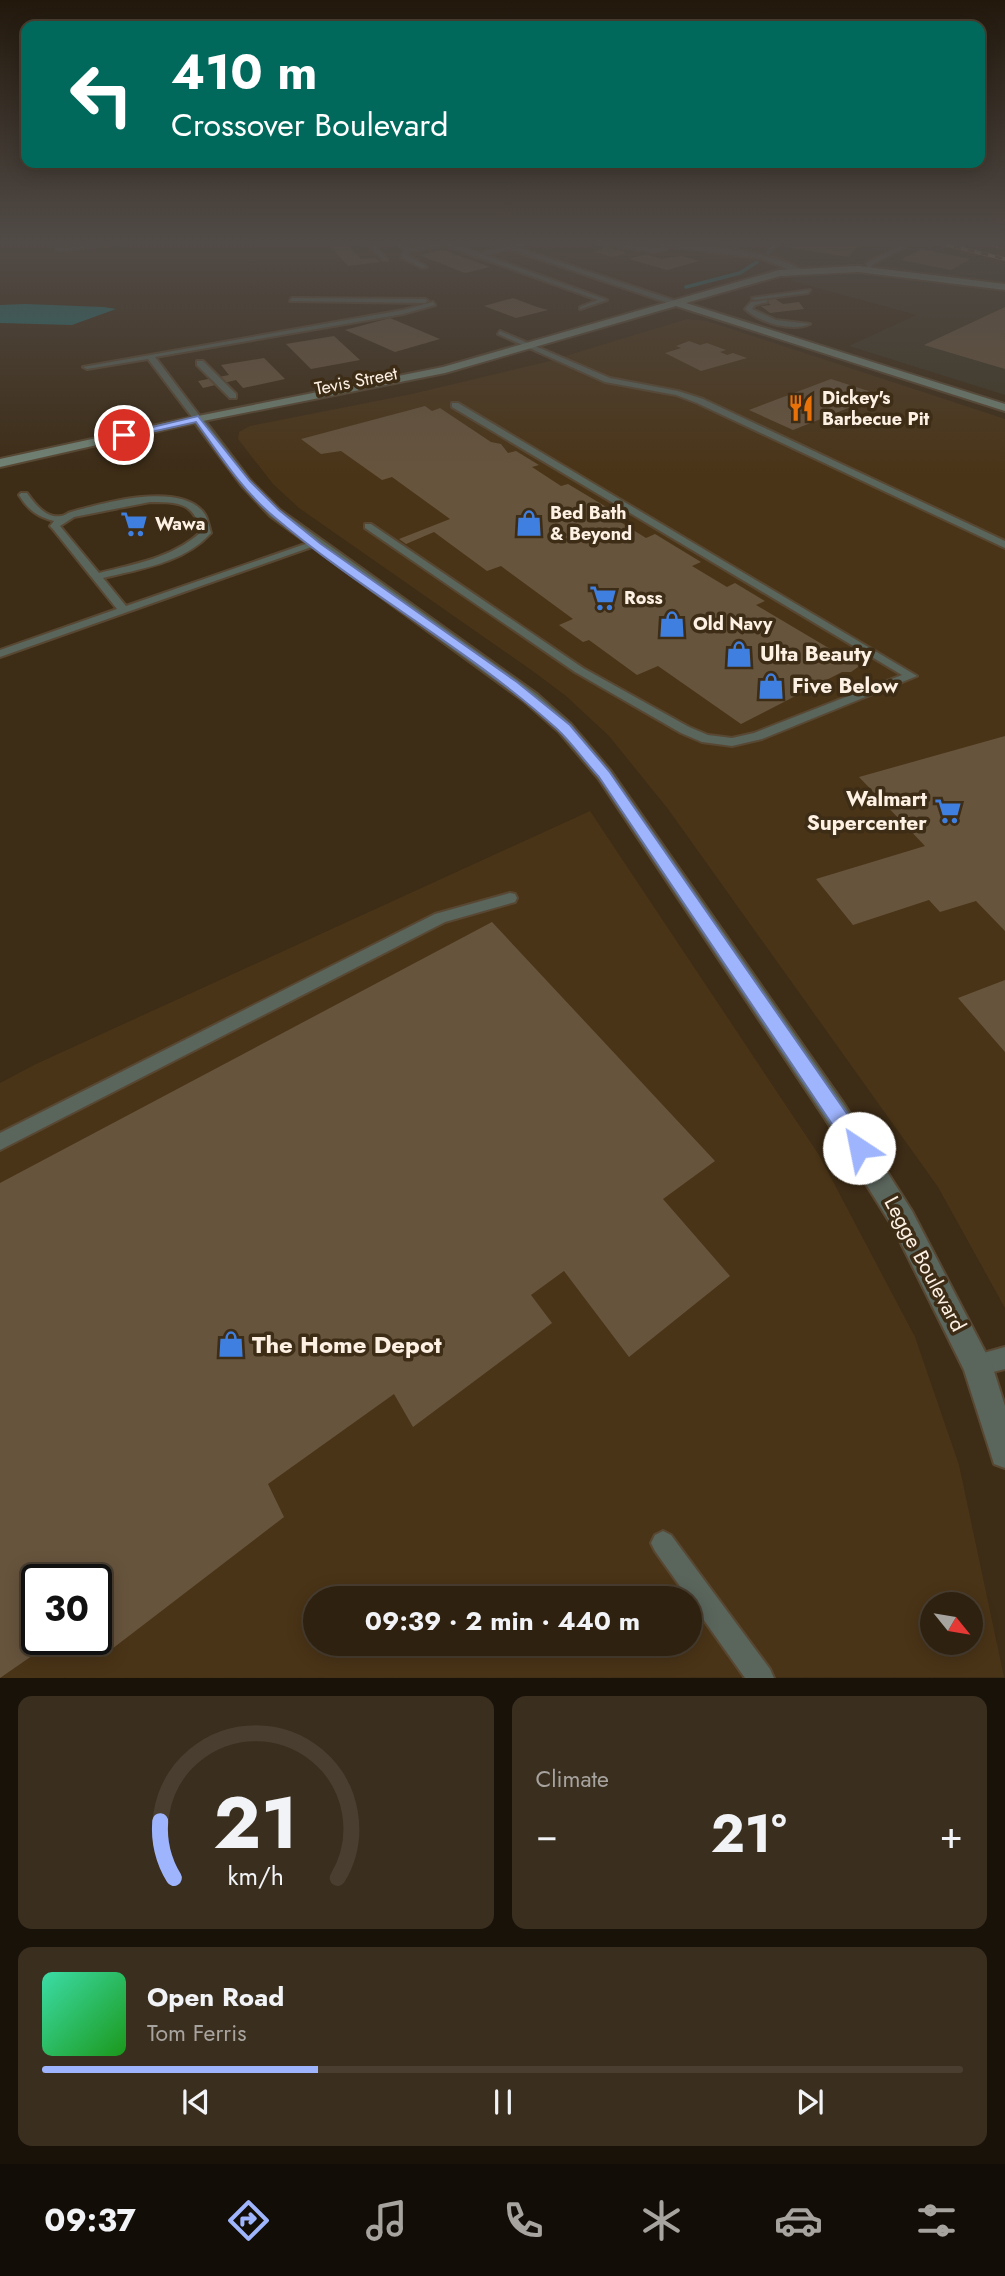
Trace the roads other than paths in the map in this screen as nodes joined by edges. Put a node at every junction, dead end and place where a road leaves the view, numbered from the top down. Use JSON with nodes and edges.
{"nodes":[{"id":1,"x":367,"y":318,"type":"edge"},
{"id":2,"x":619,"y":318,"type":"edge"},
{"id":3,"x":655,"y":318,"type":"edge"},
{"id":4,"x":725,"y":318,"type":"edge"},
{"id":5,"x":770,"y":318,"type":"edge"},
{"id":6,"x":807,"y":324,"type":"dead end"},
{"id":7,"x":500,"y":333,"type":"dead end"},
{"id":8,"x":530,"y":345,"type":"junction"},
{"id":9,"x":546,"y":353,"type":"junction"},
{"id":10,"x":150,"y":356,"type":"junction"},
{"id":11,"x":200,"y":363,"type":"dead end"},
{"id":12,"x":87,"y":367,"type":"dead end"},
{"id":13,"x":233,"y":396,"type":"dead end"},
{"id":14,"x":455,"y":405,"type":"dead end"},
{"id":15,"x":1005,"y":408,"type":"edge"},
{"id":16,"x":202,"y":424,"type":"junction"},
{"id":17,"x":0,"y":463,"type":"edge"},
{"id":18,"x":0,"y":472,"type":"edge"},
{"id":19,"x":24,"y":495,"type":"dead end"},
{"id":20,"x":61,"y":520,"type":"junction"},
{"id":21,"x":368,"y":526,"type":"dead end"},
{"id":22,"x":315,"y":544,"type":"junction"},
{"id":23,"x":1005,"y":545,"type":"edge"},
{"id":24,"x":96,"y":577,"type":"junction"},
{"id":25,"x":124,"y":611,"type":"junction"},
{"id":26,"x":0,"y":654,"type":"edge"},
{"id":27,"x":510,"y":898,"type":"dead end"},
{"id":28,"x":0,"y":1142,"type":"edge"},
{"id":29,"x":991,"y":1362,"type":"edge"},
{"id":30,"x":1005,"y":1453,"type":"edge"},
{"id":31,"x":663,"y":1543,"type":"dead end"},
{"id":32,"x":761,"y":1678,"type":"edge"}],
"edges":[{"from":1,"to":10,"type":"lane"},
{"from":2,"to":8,"type":"main road","name":"Tevis Street"},
{"from":3,"to":9,"type":"main road","name":"Tevis Street"},
{"from":4,"to":15,"type":"main road"},
{"from":5,"to":6,"type":"lane"},
{"from":7,"to":8,"type":"lane"},
{"from":8,"to":9,"type":"lane"},
{"from":8,"to":16,"type":"main road","name":"Tevis Street"},
{"from":9,"to":16,"type":"main road","name":"Tevis Street"},
{"from":9,"to":23,"type":"lane"},
{"from":10,"to":12,"type":"lane"},
{"from":10,"to":16,"type":"lane"},
{"from":11,"to":13,"type":"lane"},
{"from":14,"to":21,"type":"lane"},
{"from":16,"to":17,"type":"main road"},
{"from":16,"to":18,"type":"main road"},
{"from":16,"to":22,"type":"street","name":"Legge Boulevard"},
{"from":19,"to":20,"type":"lane"},
{"from":20,"to":24,"type":"lane"},
{"from":20,"to":24,"type":"lane"},
{"from":22,"to":25,"type":"lane"},
{"from":22,"to":29,"type":"street","name":"Legge Boulevard"},
{"from":24,"to":25,"type":"lane"},
{"from":25,"to":26,"type":"lane"},
{"from":27,"to":28,"type":"lane"},
{"from":29,"to":30,"type":"street","name":"Legge Boulevard"},
{"from":31,"to":32,"type":"lane"}]}
